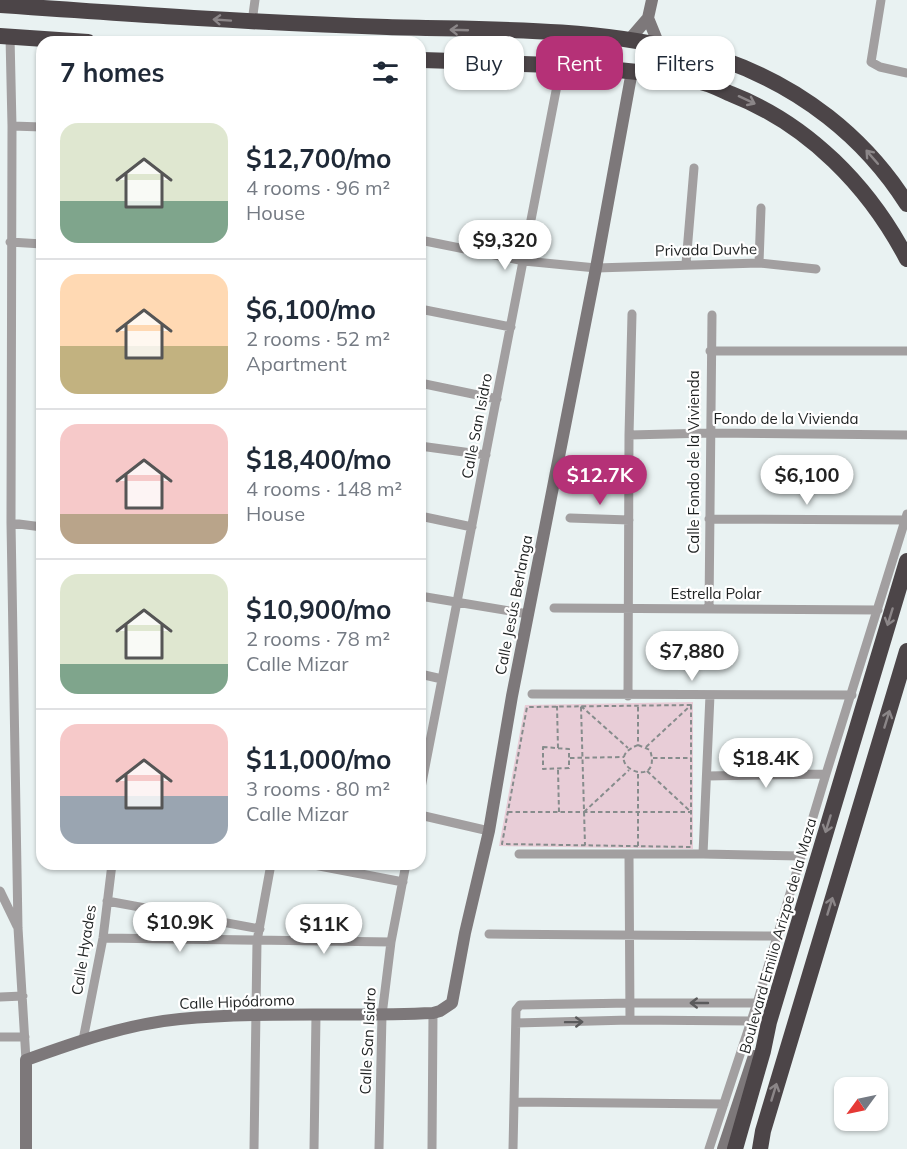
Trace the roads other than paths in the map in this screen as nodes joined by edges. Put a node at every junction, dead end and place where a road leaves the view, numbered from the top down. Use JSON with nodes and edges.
{"nodes":[{"id":1,"x":255,"y":0,"type":"edge"},
{"id":2,"x":652,"y":0,"type":"edge"},
{"id":3,"x":881,"y":0,"type":"edge"},
{"id":4,"x":6,"y":4,"type":"edge"},
{"id":5,"x":50,"y":5,"type":"edge"},
{"id":6,"x":112,"y":6,"type":"edge"},
{"id":7,"x":648,"y":18,"type":"junction"},
{"id":8,"x":252,"y":22,"type":"junction"},
{"id":9,"x":5,"y":36,"type":"edge"},
{"id":10,"x":655,"y":36,"type":"edge"},
{"id":11,"x":36,"y":38,"type":"edge"},
{"id":12,"x":629,"y":40,"type":"junction"},
{"id":13,"x":635,"y":41,"type":"edge"},
{"id":14,"x":426,"y":60,"type":"edge"},
{"id":15,"x":536,"y":64,"type":"edge"},
{"id":16,"x":735,"y":65,"type":"edge"},
{"id":17,"x":623,"y":70,"type":"edge"},
{"id":18,"x":632,"y":71,"type":"junction"},
{"id":19,"x":907,"y":72,"type":"edge"},
{"id":20,"x":556,"y":90,"type":"edge"},
{"id":21,"x":12,"y":126,"type":"junction"},
{"id":22,"x":36,"y":127,"type":"edge"},
{"id":23,"x":694,"y":168,"type":"dead end"},
{"id":24,"x":907,"y":204,"type":"edge"},
{"id":25,"x":761,"y":208,"type":"dead end"},
{"id":26,"x":426,"y":241,"type":"edge"},
{"id":27,"x":10,"y":242,"type":"junction"},
{"id":28,"x":36,"y":244,"type":"edge"},
{"id":29,"x":907,"y":259,"type":"edge"},
{"id":30,"x":524,"y":261,"type":"junction"},
{"id":31,"x":759,"y":263,"type":"junction"},
{"id":32,"x":686,"y":264,"type":"junction"},
{"id":33,"x":596,"y":268,"type":"junction"},
{"id":34,"x":816,"y":269,"type":"dead end"},
{"id":35,"x":426,"y":310,"type":"edge"},
{"id":36,"x":632,"y":314,"type":"dead end"},
{"id":37,"x":711,"y":315,"type":"dead end"},
{"id":38,"x":511,"y":327,"type":"junction"},
{"id":39,"x":710,"y":351,"type":"junction"},
{"id":40,"x":907,"y":351,"type":"edge"},
{"id":41,"x":426,"y":384,"type":"edge"},
{"id":42,"x":497,"y":399,"type":"junction"},
{"id":43,"x":710,"y":433,"type":"junction"},
{"id":44,"x":629,"y":435,"type":"junction"},
{"id":45,"x":907,"y":435,"type":"edge"},
{"id":46,"x":426,"y":447,"type":"edge"},
{"id":47,"x":486,"y":455,"type":"junction"},
{"id":48,"x":426,"y":517,"type":"edge"},
{"id":49,"x":906,"y":517,"type":"edge"},
{"id":50,"x":570,"y":518,"type":"dead end"},
{"id":51,"x":709,"y":519,"type":"junction"},
{"id":52,"x":629,"y":520,"type":"junction"},
{"id":53,"x":11,"y":523,"type":"junction"},
{"id":54,"x":36,"y":526,"type":"edge"},
{"id":55,"x":472,"y":527,"type":"junction"},
{"id":56,"x":907,"y":561,"type":"edge"},
{"id":57,"x":426,"y":597,"type":"edge"},
{"id":58,"x":457,"y":603,"type":"junction"},
{"id":59,"x":554,"y":608,"type":"dead end"},
{"id":60,"x":630,"y":609,"type":"junction"},
{"id":61,"x":709,"y":609,"type":"junction"},
{"id":62,"x":878,"y":610,"type":"junction"},
{"id":63,"x":528,"y":614,"type":"junction"},
{"id":64,"x":907,"y":651,"type":"edge"},
{"id":65,"x":426,"y":675,"type":"edge"},
{"id":66,"x":442,"y":679,"type":"junction"},
{"id":67,"x":532,"y":694,"type":"dead end"},
{"id":68,"x":710,"y":695,"type":"junction"},
{"id":69,"x":852,"y":695,"type":"junction"},
{"id":70,"x":628,"y":696,"type":"junction"},
{"id":71,"x":426,"y":762,"type":"edge"},
{"id":72,"x":826,"y":774,"type":"junction"},
{"id":73,"x":707,"y":776,"type":"junction"},
{"id":74,"x":426,"y":816,"type":"edge"},
{"id":75,"x":489,"y":831,"type":"junction"},
{"id":76,"x":519,"y":854,"type":"dead end"},
{"id":77,"x":703,"y":854,"type":"junction"},
{"id":78,"x":629,"y":855,"type":"junction"},
{"id":79,"x":801,"y":856,"type":"junction"},
{"id":80,"x":111,"y":870,"type":"edge"},
{"id":81,"x":270,"y":870,"type":"edge"},
{"id":82,"x":340,"y":870,"type":"edge"},
{"id":83,"x":405,"y":870,"type":"edge"},
{"id":84,"x":403,"y":882,"type":"junction"},
{"id":85,"x":0,"y":891,"type":"edge"},
{"id":86,"x":107,"y":901,"type":"junction"},
{"id":87,"x":18,"y":928,"type":"junction"},
{"id":88,"x":260,"y":929,"type":"junction"},
{"id":89,"x":489,"y":934,"type":"dead end"},
{"id":90,"x":631,"y":934,"type":"junction"},
{"id":91,"x":778,"y":936,"type":"junction"},
{"id":92,"x":103,"y":938,"type":"junction"},
{"id":93,"x":258,"y":941,"type":"junction"},
{"id":94,"x":391,"y":942,"type":"junction"},
{"id":95,"x":23,"y":996,"type":"junction"},
{"id":96,"x":0,"y":997,"type":"edge"},
{"id":97,"x":452,"y":1003,"type":"joint"},
{"id":98,"x":630,"y":1003,"type":"junction"},
{"id":99,"x":757,"y":1003,"type":"junction"},
{"id":100,"x":433,"y":1012,"type":"junction"},
{"id":101,"x":257,"y":1015,"type":"junction"},
{"id":102,"x":316,"y":1015,"type":"junction"},
{"id":103,"x":382,"y":1015,"type":"junction"},
{"id":104,"x":630,"y":1020,"type":"junction"},
{"id":105,"x":751,"y":1021,"type":"junction"},
{"id":106,"x":769,"y":1022,"type":"junction"},
{"id":107,"x":516,"y":1023,"type":"junction"},
{"id":108,"x":0,"y":1037,"type":"edge"},
{"id":109,"x":25,"y":1037,"type":"junction"},
{"id":110,"x":83,"y":1040,"type":"junction"},
{"id":111,"x":26,"y":1060,"type":"junction"},
{"id":112,"x":515,"y":1102,"type":"junction"},
{"id":113,"x":723,"y":1104,"type":"junction"},
{"id":114,"x":26,"y":1149,"type":"edge"},
{"id":115,"x":254,"y":1149,"type":"edge"},
{"id":116,"x":314,"y":1149,"type":"edge"},
{"id":117,"x":379,"y":1149,"type":"edge"},
{"id":118,"x":432,"y":1149,"type":"edge"},
{"id":119,"x":513,"y":1149,"type":"edge"},
{"id":120,"x":709,"y":1149,"type":"edge"},
{"id":121,"x":723,"y":1149,"type":"edge"},
{"id":122,"x":735,"y":1149,"type":"edge"},
{"id":123,"x":760,"y":1149,"type":"edge"}],
"edges":[{"from":1,"to":8,"type":"street"},
{"from":2,"to":7,"type":"street"},
{"from":3,"to":19,"type":"street"},
{"from":4,"to":5,"type":"highway"},
{"from":5,"to":6,"type":"highway"},
{"from":8,"to":6,"type":"highway","one_way":true},
{"from":7,"to":10,"type":"street"},
{"from":7,"to":12,"type":"street"},
{"from":12,"to":8,"type":"highway","one_way":true},
{"from":9,"to":11,"type":"highway"},
{"from":9,"to":21,"type":"street"},
{"from":12,"to":13,"type":"highway"},
{"from":14,"to":15,"type":"highway"},
{"from":24,"to":16,"type":"highway","one_way":true},
{"from":17,"to":18,"type":"highway"},
{"from":18,"to":29,"type":"highway","one_way":true},
{"from":18,"to":33,"type":"street","name":"Calle Jesús Berlanga"},
{"from":20,"to":30,"type":"street","name":"Calle San Isidro"},
{"from":21,"to":22,"type":"street"},
{"from":21,"to":27,"type":"street"},
{"from":23,"to":32,"type":"street"},
{"from":25,"to":31,"type":"street"},
{"from":26,"to":30,"type":"street","name":"Privada Duvhe"},
{"from":27,"to":28,"type":"street"},
{"from":27,"to":53,"type":"street"},
{"from":30,"to":33,"type":"street","name":"Privada Duvhe"},
{"from":30,"to":38,"type":"street","name":"Calle San Isidro"},
{"from":31,"to":32,"type":"street","name":"Privada Duvhe"},
{"from":31,"to":34,"type":"street","name":"Privada Duvhe"},
{"from":32,"to":33,"type":"street","name":"Privada Duvhe"},
{"from":33,"to":63,"type":"street","name":"Calle Jesús Berlanga"},
{"from":35,"to":38,"type":"street"},
{"from":36,"to":44,"type":"street"},
{"from":37,"to":39,"type":"street","name":"Calle Fondo de la Vivienda"},
{"from":38,"to":42,"type":"street","name":"Calle San Isidro"},
{"from":39,"to":40,"type":"street"},
{"from":39,"to":43,"type":"street","name":"Calle Fondo de la Vivienda"},
{"from":41,"to":42,"type":"street"},
{"from":42,"to":47,"type":"street","name":"Calle San Isidro"},
{"from":43,"to":44,"type":"street","name":"Fondo de la Vivienda"},
{"from":43,"to":45,"type":"street","name":"Fondo de la Vivienda"},
{"from":43,"to":51,"type":"street","name":"Calle Fondo de la Vivienda"},
{"from":44,"to":52,"type":"street"},
{"from":46,"to":47,"type":"street"},
{"from":47,"to":55,"type":"street","name":"Calle San Isidro"},
{"from":48,"to":55,"type":"street"},
{"from":49,"to":51,"type":"street"},
{"from":49,"to":62,"type":"street"},
{"from":50,"to":52,"type":"street"},
{"from":51,"to":61,"type":"street","name":"Calle Fondo de la Vivienda"},
{"from":52,"to":60,"type":"street"},
{"from":53,"to":54,"type":"street"},
{"from":53,"to":87,"type":"street"},
{"from":55,"to":58,"type":"street","name":"Calle San Isidro"},
{"from":56,"to":106,"type":"highway","name":"Boulevard Emilio Arizpe de la Maza","one_way":true},
{"from":57,"to":58,"type":"street"},
{"from":58,"to":63,"type":"street"},
{"from":58,"to":66,"type":"street","name":"Calle San Isidro"},
{"from":59,"to":60,"type":"street","name":"Estrella Polar"},
{"from":60,"to":61,"type":"street","name":"Estrella Polar"},
{"from":60,"to":70,"type":"street"},
{"from":61,"to":62,"type":"street","name":"Estrella Polar"},
{"from":62,"to":69,"type":"street"},
{"from":63,"to":75,"type":"street","name":"Calle Jesús Berlanga"},
{"from":123,"to":64,"type":"highway","one_way":true},
{"from":65,"to":66,"type":"street"},
{"from":66,"to":71,"type":"street","name":"Calle San Isidro"},
{"from":67,"to":70,"type":"street"},
{"from":68,"to":69,"type":"street"},
{"from":68,"to":70,"type":"street"},
{"from":68,"to":73,"type":"street"},
{"from":69,"to":72,"type":"street"},
{"from":72,"to":73,"type":"street"},
{"from":72,"to":79,"type":"street"},
{"from":73,"to":77,"type":"street"},
{"from":74,"to":75,"type":"street"},
{"from":75,"to":97,"type":"street","name":"Calle Jesús Berlanga"},
{"from":76,"to":78,"type":"street"},
{"from":77,"to":78,"type":"street"},
{"from":77,"to":79,"type":"street"},
{"from":78,"to":90,"type":"street"},
{"from":79,"to":91,"type":"street"},
{"from":80,"to":86,"type":"street","name":"Calle Hyades"},
{"from":81,"to":88,"type":"street"},
{"from":82,"to":84,"type":"street"},
{"from":83,"to":84,"type":"street","name":"Calle San Isidro"},
{"from":84,"to":94,"type":"street","name":"Calle San Isidro"},
{"from":85,"to":87,"type":"street"},
{"from":86,"to":88,"type":"street"},
{"from":86,"to":92,"type":"street","name":"Calle Hyades"},
{"from":87,"to":95,"type":"street"},
{"from":88,"to":93,"type":"street"},
{"from":89,"to":90,"type":"street"},
{"from":90,"to":91,"type":"street"},
{"from":90,"to":98,"type":"street"},
{"from":91,"to":99,"type":"street"},
{"from":92,"to":93,"type":"street"},
{"from":92,"to":110,"type":"street","name":"Calle Hyades"},
{"from":93,"to":94,"type":"street"},
{"from":93,"to":101,"type":"street"},
{"from":94,"to":103,"type":"street","name":"Calle San Isidro"},
{"from":95,"to":96,"type":"street"},
{"from":95,"to":109,"type":"street"},
{"from":97,"to":100,"type":"street","name":"Calle Hipódromo"},
{"from":99,"to":98,"type":"street","one_way":true},
{"from":98,"to":104,"type":"street"},
{"from":98,"to":107,"type":"street"},
{"from":99,"to":105,"type":"street"},
{"from":100,"to":103,"type":"street","name":"Calle Hipódromo"},
{"from":100,"to":118,"type":"street"},
{"from":101,"to":102,"type":"street","name":"Calle Hipódromo"},
{"from":101,"to":110,"type":"street","name":"Calle Hipódromo"},
{"from":101,"to":115,"type":"street"},
{"from":102,"to":103,"type":"street","name":"Calle Hipódromo"},
{"from":102,"to":116,"type":"street"},
{"from":103,"to":117,"type":"street","name":"Calle San Isidro"},
{"from":104,"to":105,"type":"street"},
{"from":107,"to":104,"type":"street","one_way":true},
{"from":105,"to":113,"type":"street"},
{"from":106,"to":121,"type":"street"},
{"from":106,"to":122,"type":"highway","name":"Boulevard Emilio Arizpe de la Maza"},
{"from":107,"to":112,"type":"street"},
{"from":108,"to":109,"type":"street"},
{"from":109,"to":111,"type":"street"},
{"from":110,"to":111,"type":"street","name":"Calle Hipódromo"},
{"from":111,"to":114,"type":"street"},
{"from":112,"to":113,"type":"street"},
{"from":112,"to":119,"type":"street"},
{"from":113,"to":120,"type":"street"}]}
